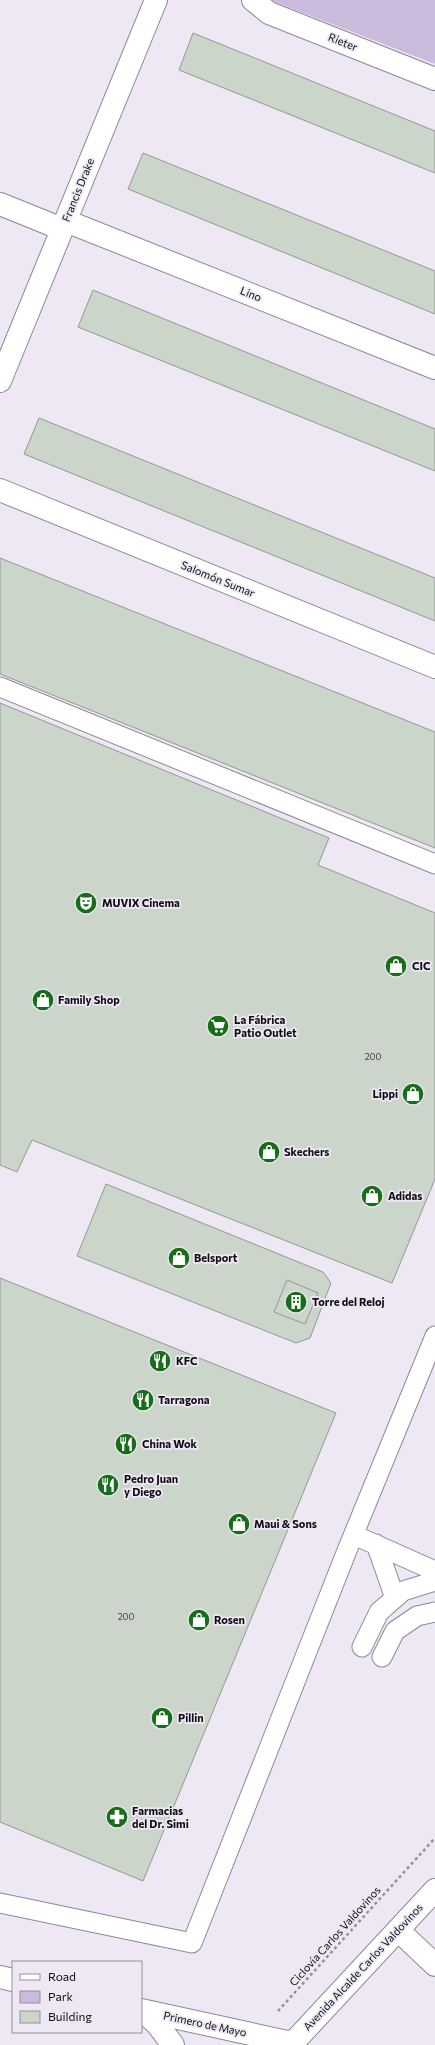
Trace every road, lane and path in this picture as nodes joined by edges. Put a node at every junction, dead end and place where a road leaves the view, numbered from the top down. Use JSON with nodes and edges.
{"nodes":[{"id":1,"x":156,"y":0,"type":"edge"},
{"id":2,"x":253,"y":0,"type":"edge"},
{"id":3,"x":435,"y":79,"type":"edge"},
{"id":4,"x":0,"y":204,"type":"edge"},
{"id":5,"x":64,"y":225,"type":"junction"},
{"id":6,"x":435,"y":368,"type":"edge"},
{"id":7,"x":0,"y":380,"type":"edge"},
{"id":8,"x":0,"y":490,"type":"edge"},
{"id":9,"x":435,"y":667,"type":"edge"},
{"id":10,"x":0,"y":687,"type":"edge"},
{"id":11,"x":435,"y":864,"type":"edge"},
{"id":12,"x":435,"y":1336,"type":"edge"},
{"id":13,"x":354,"y":1534,"type":"junction"},
{"id":14,"x":376,"y":1544,"type":"junction"},
{"id":15,"x":435,"y":1571,"type":"edge"},
{"id":16,"x":435,"y":1581,"type":"edge"},
{"id":17,"x":395,"y":1598,"type":"junction"},
{"id":18,"x":435,"y":1612,"type":"edge"},
{"id":19,"x":362,"y":1647,"type":"dead end"},
{"id":20,"x":382,"y":1657,"type":"dead end"},
{"id":21,"x":435,"y":1838,"type":"edge"},
{"id":22,"x":435,"y":1890,"type":"edge"},
{"id":23,"x":0,"y":1903,"type":"edge"},
{"id":24,"x":398,"y":1930,"type":"junction"},
{"id":25,"x":435,"y":1965,"type":"edge"},
{"id":26,"x":0,"y":1976,"type":"edge"},
{"id":27,"x":12,"y":1980,"type":"edge"},
{"id":28,"x":142,"y":2011,"type":"edge"},
{"id":29,"x":257,"y":2035,"type":"junction"},
{"id":30,"x":292,"y":2044,"type":"edge"},
{"id":31,"x":173,"y":2045,"type":"edge"}],
"edges":[{"from":1,"to":5,"type":"street","name":"Francis Drake"},
{"from":2,"to":3,"type":"street","name":"Rieter"},
{"from":4,"to":5,"type":"street","name":"Lino"},
{"from":5,"to":6,"type":"street","name":"Lino"},
{"from":5,"to":7,"type":"street","name":"Francis Drake"},
{"from":8,"to":9,"type":"street","name":"Salomón Sumar"},
{"from":10,"to":11,"type":"lane"},
{"from":12,"to":13,"type":"lane"},
{"from":13,"to":14,"type":"lane"},
{"from":13,"to":23,"type":"lane"},
{"from":14,"to":15,"type":"lane"},
{"from":14,"to":17,"type":"lane"},
{"from":16,"to":17,"type":"lane"},
{"from":17,"to":19,"type":"lane"},
{"from":18,"to":20,"type":"lane"},
{"from":21,"to":29,"type":"path","name":"Ciclovía Carlos Valdovinos"},
{"from":22,"to":24,"type":"street","name":"Avenida Alcalde Carlos Valdovinos"},
{"from":24,"to":25,"type":"street"},
{"from":24,"to":30,"type":"street","name":"Avenida Alcalde Carlos Valdovinos"},
{"from":26,"to":27,"type":"street"},
{"from":28,"to":29,"type":"street","name":"Primero de Mayo"},
{"from":28,"to":31,"type":"street"},
{"from":29,"to":30,"type":"street","name":"Primero de Mayo"}]}
